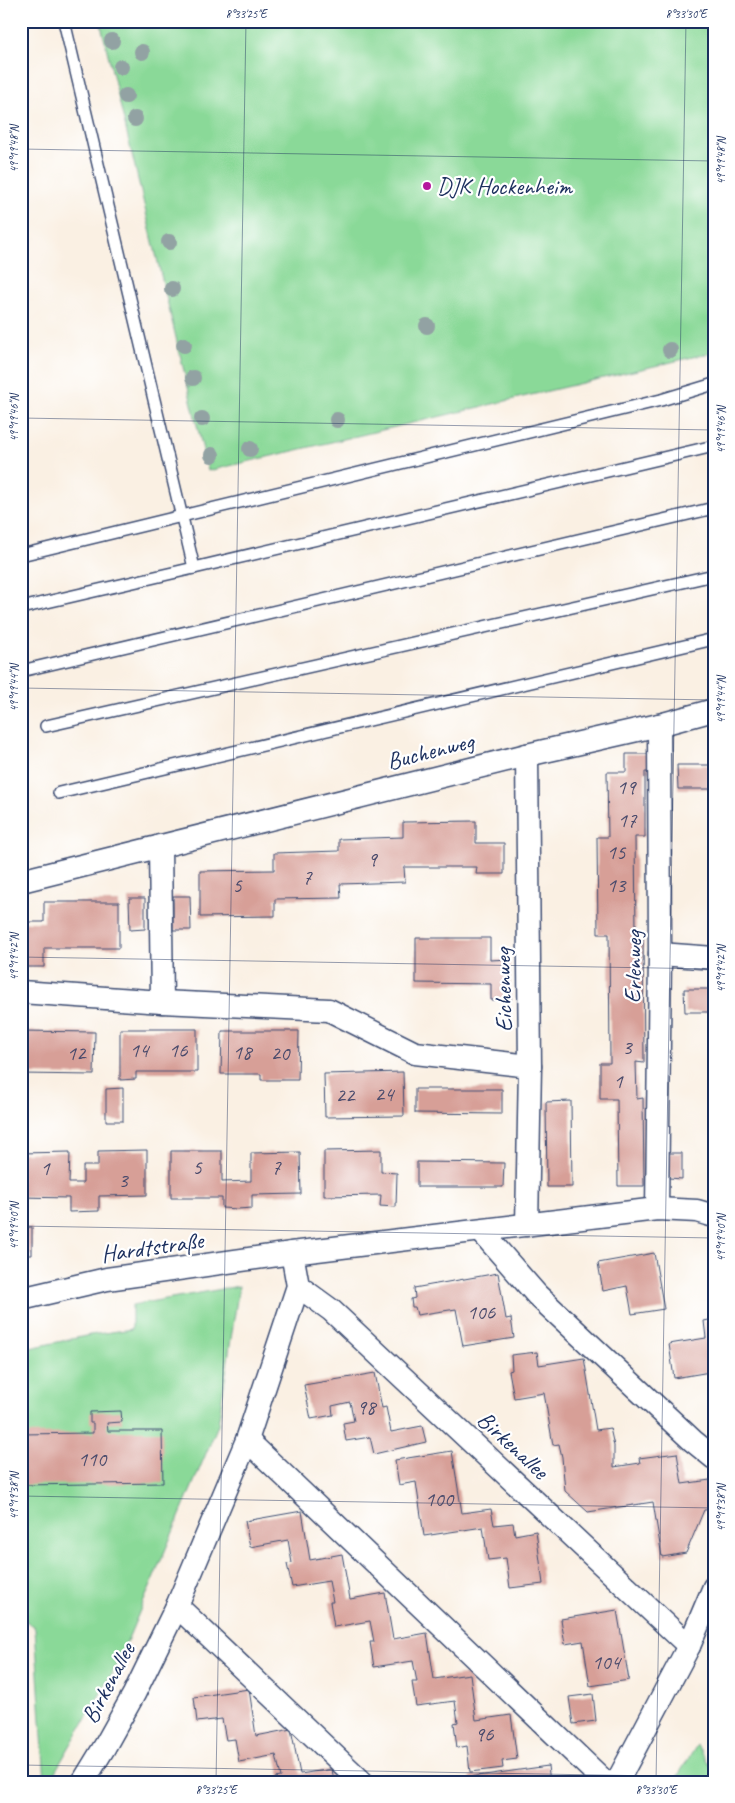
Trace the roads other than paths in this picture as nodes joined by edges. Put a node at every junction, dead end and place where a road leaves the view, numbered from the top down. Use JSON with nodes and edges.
{"nodes":[{"id":1,"x":64,"y":21,"type":"edge"},
{"id":2,"x":714,"y":384,"type":"edge"},
{"id":3,"x":714,"y":446,"type":"edge"},
{"id":4,"x":714,"y":508,"type":"edge"},
{"id":5,"x":182,"y":515,"type":"junction"},
{"id":6,"x":21,"y":555,"type":"edge"},
{"id":7,"x":194,"y":568,"type":"junction"},
{"id":8,"x":714,"y":575,"type":"edge"},
{"id":9,"x":21,"y":608,"type":"edge"},
{"id":10,"x":714,"y":639,"type":"edge"},
{"id":11,"x":21,"y":671,"type":"edge"},
{"id":12,"x":713,"y":712,"type":"edge"},
{"id":13,"x":658,"y":725,"type":"junction"},
{"id":14,"x":46,"y":726,"type":"dead end"},
{"id":15,"x":526,"y":755,"type":"junction"},
{"id":16,"x":59,"y":792,"type":"dead end"},
{"id":17,"x":160,"y":846,"type":"junction"},
{"id":18,"x":21,"y":881,"type":"edge"},
{"id":19,"x":660,"y":954,"type":"junction"},
{"id":20,"x":714,"y":958,"type":"edge"},
{"id":21,"x":21,"y":992,"type":"edge"},
{"id":22,"x":162,"y":1002,"type":"junction"},
{"id":23,"x":530,"y":1066,"type":"junction"},
{"id":24,"x":657,"y":1209,"type":"junction"},
{"id":25,"x":714,"y":1216,"type":"edge"},
{"id":26,"x":527,"y":1225,"type":"junction"},
{"id":27,"x":481,"y":1231,"type":"junction"},
{"id":28,"x":292,"y":1253,"type":"junction"},
{"id":29,"x":298,"y":1286,"type":"junction"},
{"id":30,"x":21,"y":1299,"type":"edge"},
{"id":31,"x":247,"y":1440,"type":"junction"},
{"id":32,"x":714,"y":1458,"type":"edge"},
{"id":33,"x":714,"y":1587,"type":"edge"},
{"id":34,"x":177,"y":1606,"type":"junction"},
{"id":35,"x":689,"y":1646,"type":"junction"},
{"id":36,"x":83,"y":1782,"type":"edge"},
{"id":37,"x":362,"y":1782,"type":"edge"},
{"id":38,"x":606,"y":1782,"type":"edge"},
{"id":39,"x":617,"y":1782,"type":"edge"}],
"edges":[{"from":1,"to":5,"type":"lane"},
{"from":2,"to":5,"type":"lane"},
{"from":3,"to":7,"type":"lane"},
{"from":4,"to":11,"type":"lane"},
{"from":5,"to":6,"type":"lane"},
{"from":5,"to":7,"type":"lane"},
{"from":7,"to":9,"type":"lane"},
{"from":8,"to":14,"type":"lane"},
{"from":10,"to":16,"type":"lane"},
{"from":12,"to":13,"type":"street","name":"Buchenweg"},
{"from":13,"to":15,"type":"street","name":"Buchenweg"},
{"from":13,"to":19,"type":"street","name":"Erlenweg"},
{"from":15,"to":17,"type":"street","name":"Buchenweg"},
{"from":15,"to":23,"type":"street","name":"Eichenweg"},
{"from":17,"to":18,"type":"street","name":"Buchenweg"},
{"from":17,"to":22,"type":"street"},
{"from":19,"to":20,"type":"street"},
{"from":19,"to":24,"type":"street","name":"Erlenweg"},
{"from":21,"to":22,"type":"street"},
{"from":22,"to":23,"type":"street"},
{"from":23,"to":26,"type":"street","name":"Eichenweg"},
{"from":24,"to":25,"type":"street"},
{"from":24,"to":26,"type":"street"},
{"from":26,"to":27,"type":"street"},
{"from":27,"to":28,"type":"street"},
{"from":27,"to":32,"type":"street"},
{"from":28,"to":29,"type":"street","name":"Birkenallee"},
{"from":28,"to":30,"type":"street","name":"Hardtstraße"},
{"from":29,"to":31,"type":"street","name":"Birkenallee"},
{"from":29,"to":35,"type":"street","name":"Birkenallee"},
{"from":31,"to":34,"type":"street","name":"Birkenallee"},
{"from":31,"to":38,"type":"street"},
{"from":33,"to":35,"type":"street"},
{"from":34,"to":36,"type":"street","name":"Birkenallee"},
{"from":34,"to":37,"type":"street"},
{"from":35,"to":39,"type":"street"}]}
